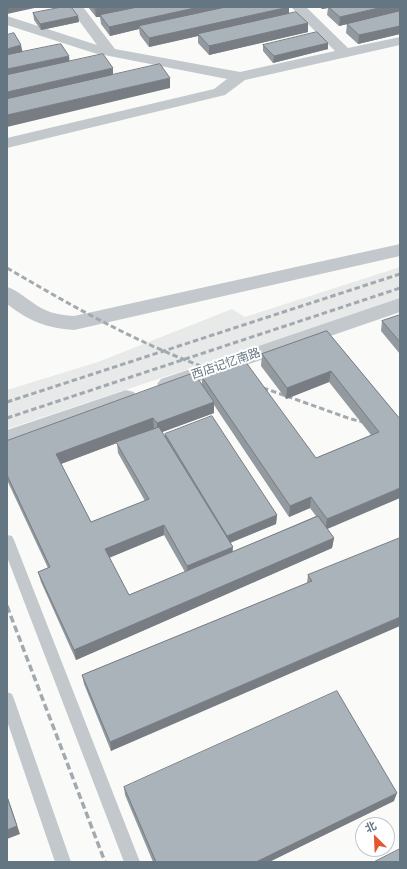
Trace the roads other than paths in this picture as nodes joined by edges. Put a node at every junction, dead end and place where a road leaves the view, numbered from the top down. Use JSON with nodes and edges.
{"nodes":[{"id":1,"x":298,"y":7,"type":"edge"},
{"id":2,"x":72,"y":8,"type":"edge"},
{"id":3,"x":35,"y":16,"type":"edge"},
{"id":4,"x":9,"y":21,"type":"edge"},
{"id":5,"x":400,"y":41,"type":"edge"},
{"id":6,"x":111,"y":53,"type":"junction"},
{"id":7,"x":346,"y":54,"type":"junction"},
{"id":8,"x":240,"y":77,"type":"junction"},
{"id":9,"x":7,"y":143,"type":"edge"},
{"id":10,"x":400,"y":250,"type":"edge"},
{"id":11,"x":7,"y":294,"type":"edge"},
{"id":12,"x":400,"y":305,"type":"edge"},
{"id":13,"x":7,"y":439,"type":"edge"},
{"id":14,"x":7,"y":540,"type":"edge"},
{"id":15,"x":7,"y":699,"type":"edge"},
{"id":16,"x":63,"y":862,"type":"edge"},
{"id":17,"x":132,"y":862,"type":"edge"}],
"edges":[{"from":1,"to":7,"type":"street"},
{"from":2,"to":6,"type":"street"},
{"from":3,"to":4,"type":"street"},
{"from":4,"to":6,"type":"street"},
{"from":5,"to":7,"type":"street"},
{"from":6,"to":8,"type":"street"},
{"from":7,"to":8,"type":"street"},
{"from":8,"to":9,"type":"street"},
{"from":10,"to":11,"type":"street"},
{"from":12,"to":13,"type":"street","name":"西店记忆南路"},
{"from":14,"to":17,"type":"lane"},
{"from":15,"to":16,"type":"lane"}]}
